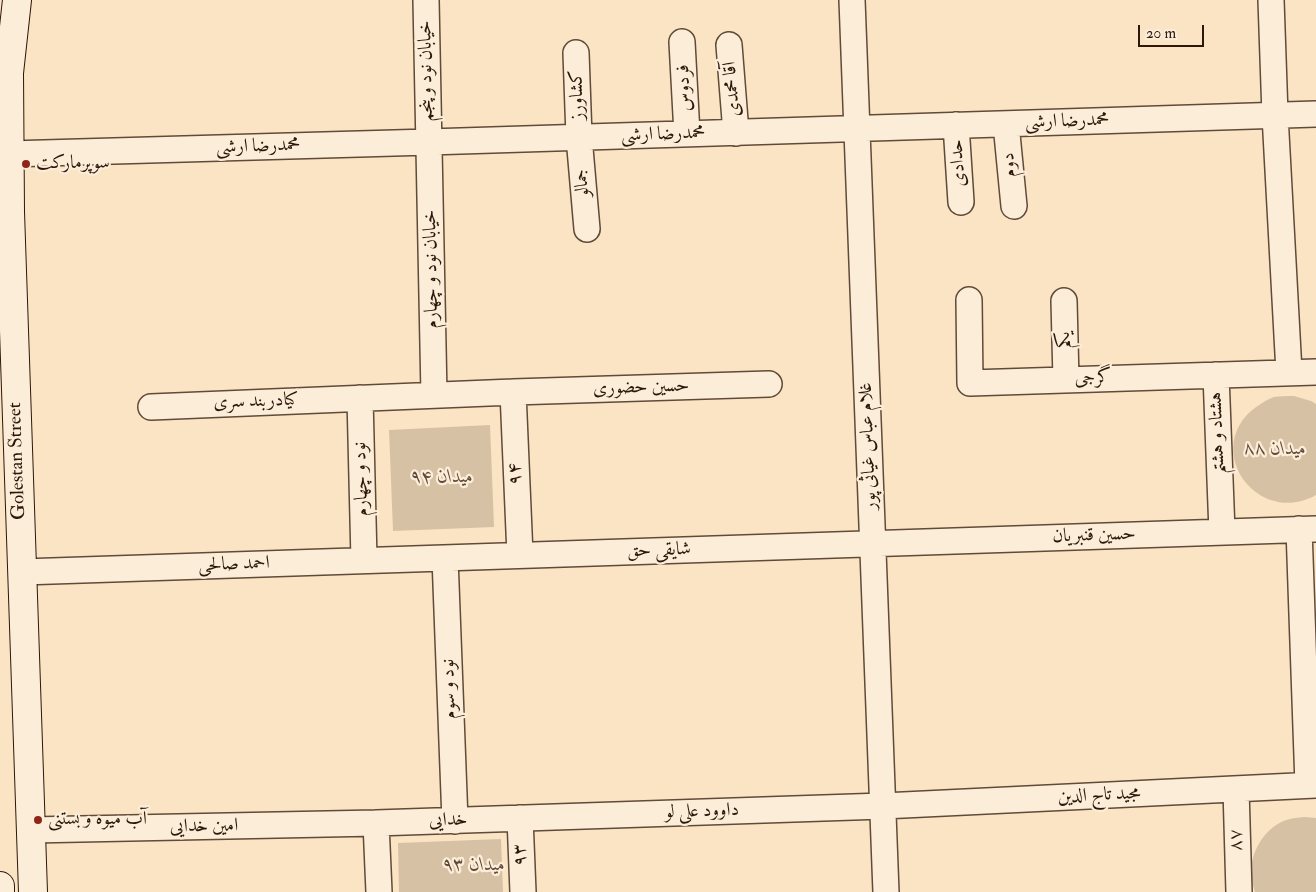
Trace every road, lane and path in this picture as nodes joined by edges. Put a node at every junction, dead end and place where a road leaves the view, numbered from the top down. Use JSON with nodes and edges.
{"nodes":[{"id":1,"x":17,"y":0,"type":"edge"},
{"id":2,"x":426,"y":0,"type":"edge"},
{"id":3,"x":852,"y":0,"type":"edge"},
{"id":4,"x":1271,"y":0,"type":"edge"},
{"id":5,"x":682,"y":42,"type":"dead end"},
{"id":6,"x":729,"y":45,"type":"dead end"},
{"id":7,"x":576,"y":52,"type":"dead end"},
{"id":8,"x":1316,"y":114,"type":"edge"},
{"id":9,"x":1275,"y":115,"type":"junction"},
{"id":10,"x":1006,"y":124,"type":"junction"},
{"id":11,"x":956,"y":125,"type":"junction"},
{"id":12,"x":857,"y":129,"type":"junction"},
{"id":13,"x":736,"y":133,"type":"junction"},
{"id":14,"x":687,"y":134,"type":"junction"},
{"id":15,"x":579,"y":137,"type":"junction"},
{"id":16,"x":429,"y":142,"type":"junction"},
{"id":17,"x":3,"y":158,"type":"edge"},
{"id":18,"x":961,"y":202,"type":"dead end"},
{"id":19,"x":1014,"y":206,"type":"dead end"},
{"id":20,"x":587,"y":229,"type":"dead end"},
{"id":21,"x":968,"y":300,"type":"dead end"},
{"id":22,"x":1064,"y":301,"type":"dead end"},
{"id":23,"x":1289,"y":372,"type":"junction"},
{"id":24,"x":1316,"y":372,"type":"edge"},
{"id":25,"x":1216,"y":375,"type":"junction"},
{"id":26,"x":1066,"y":380,"type":"junction"},
{"id":27,"x":769,"y":384,"type":"dead end"},
{"id":28,"x":513,"y":392,"type":"junction"},
{"id":29,"x":434,"y":396,"type":"junction"},
{"id":30,"x":360,"y":398,"type":"junction"},
{"id":31,"x":152,"y":407,"type":"dead end"},
{"id":32,"x":1307,"y":529,"type":"edge"},
{"id":33,"x":1222,"y":532,"type":"junction"},
{"id":34,"x":873,"y":543,"type":"junction"},
{"id":35,"x":520,"y":555,"type":"junction"},
{"id":36,"x":445,"y":558,"type":"junction"},
{"id":37,"x":364,"y":560,"type":"junction"},
{"id":38,"x":22,"y":572,"type":"junction"},
{"id":39,"x":1312,"y":785,"type":"edge"},
{"id":40,"x":1236,"y":789,"type":"junction"},
{"id":41,"x":883,"y":806,"type":"junction"},
{"id":42,"x":520,"y":818,"type":"junction"},
{"id":43,"x":455,"y":821,"type":"junction"},
{"id":44,"x":376,"y":823,"type":"junction"},
{"id":45,"x":31,"y":830,"type":"junction"},
{"id":46,"x":0,"y":886,"type":"edge"},
{"id":47,"x":0,"y":892,"type":"edge"},
{"id":48,"x":33,"y":892,"type":"edge"},
{"id":49,"x":379,"y":892,"type":"edge"},
{"id":50,"x":523,"y":892,"type":"edge"},
{"id":51,"x":886,"y":892,"type":"edge"},
{"id":52,"x":1238,"y":892,"type":"edge"}],
"edges":[{"from":1,"to":17,"type":"main road","name":"Golestan Street"},
{"from":2,"to":16,"type":"street","name":"خیابان نود و پنجم"},
{"from":3,"to":12,"type":"street","name":"غلام عباس غیاثی ‌پور"},
{"from":4,"to":9,"type":"street"},
{"from":5,"to":14,"type":"street","name":"فردوس"},
{"from":6,"to":13,"type":"street","name":"آقا محمدی"},
{"from":7,"to":15,"type":"street","name":"کشاورز"},
{"from":8,"to":9,"type":"street","name":"محمدرضا ارشی"},
{"from":9,"to":10,"type":"street","name":"محمدرضا ارشی"},
{"from":9,"to":23,"type":"street"},
{"from":10,"to":11,"type":"street","name":"محمدرضا ارشی"},
{"from":10,"to":19,"type":"street","name":"دوم"},
{"from":11,"to":12,"type":"street","name":"محمدرضا ارشی"},
{"from":11,"to":18,"type":"street","name":"حدادی"},
{"from":12,"to":13,"type":"street","name":"محمدرضا ارشی"},
{"from":12,"to":34,"type":"street","name":"غلام عباس غیاثی ‌پور"},
{"from":13,"to":14,"type":"street","name":"محمدرضا ارشی"},
{"from":14,"to":15,"type":"street","name":"محمدرضا ارشی"},
{"from":15,"to":16,"type":"street","name":"محمدرضا ارشی"},
{"from":15,"to":20,"type":"street","name":"جمالو"},
{"from":16,"to":17,"type":"street","name":"محمدرضا ارشی"},
{"from":16,"to":29,"type":"street","name":"خیابان نود و چهارم"},
{"from":17,"to":38,"type":"main road","name":"Golestan Street"},
{"from":21,"to":26,"type":"street","name":"گرجی"},
{"from":22,"to":26,"type":"street","name":"یکم"},
{"from":23,"to":24,"type":"street","name":"هشتاد و هشتم"},
{"from":23,"to":25,"type":"street","name":"هشتاد و هشتم"},
{"from":25,"to":26,"type":"street","name":"گرجی"},
{"from":25,"to":33,"type":"street","name":"هشتاد و هشتم"},
{"from":27,"to":28,"type":"street","name":"حسین حضوری"},
{"from":28,"to":29,"type":"street","name":"حسین حضوری"},
{"from":28,"to":35,"type":"street","name":"۹۴"},
{"from":29,"to":30,"type":"street","name":"کیادربند سری"},
{"from":30,"to":31,"type":"street","name":"کیادربند سری"},
{"from":30,"to":37,"type":"street","name":"نود و چهارم"},
{"from":32,"to":33,"type":"street","name":"حسین قنبریان"},
{"from":32,"to":39,"type":"street"},
{"from":33,"to":34,"type":"street","name":"حسین قنبریان"},
{"from":34,"to":35,"type":"street","name":"شایقی حق"},
{"from":34,"to":41,"type":"street","name":"غلام عباس غیاثی ‌پور"},
{"from":35,"to":36,"type":"street","name":"شایقی حق"},
{"from":36,"to":37,"type":"street","name":"احمد صالحی"},
{"from":36,"to":43,"type":"street","name":"نود و سوم"},
{"from":37,"to":38,"type":"street","name":"احمد صالحی"},
{"from":38,"to":45,"type":"main road","name":"Golestan Street"},
{"from":39,"to":40,"type":"street","name":"مجید تاج الدین"},
{"from":40,"to":41,"type":"street","name":"مجید تاج الدین"},
{"from":40,"to":52,"type":"street","name":"۸۷"},
{"from":41,"to":42,"type":"street","name":"داوود علی لو"},
{"from":41,"to":51,"type":"street","name":"غلام عباس غیاثی ‌پور"},
{"from":42,"to":43,"type":"street","name":"خدایی"},
{"from":42,"to":50,"type":"street","name":"۹۳"},
{"from":43,"to":44,"type":"street","name":"خدایی"},
{"from":44,"to":45,"type":"street","name":"امین خدایی"},
{"from":44,"to":49,"type":"street"},
{"from":45,"to":48,"type":"main road","name":"Golestan Street"},
{"from":46,"to":47,"type":"main road"}]}
